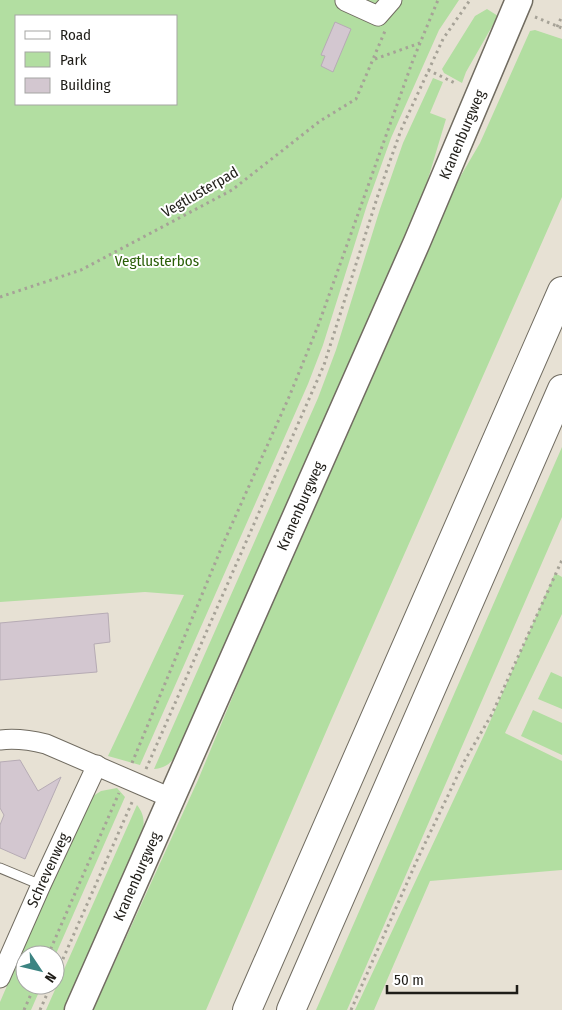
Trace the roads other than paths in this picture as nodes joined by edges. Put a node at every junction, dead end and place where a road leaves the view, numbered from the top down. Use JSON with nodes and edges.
{"nodes":[{"id":1,"x":392,"y":0,"type":"edge"},
{"id":2,"x":519,"y":0,"type":"edge"},
{"id":3,"x":345,"y":1,"type":"edge"},
{"id":4,"x":562,"y":291,"type":"edge"},
{"id":5,"x":562,"y":389,"type":"edge"},
{"id":6,"x":0,"y":740,"type":"edge"},
{"id":7,"x":97,"y":765,"type":"junction"},
{"id":8,"x":171,"y":798,"type":"junction"},
{"id":9,"x":0,"y":868,"type":"edge"},
{"id":10,"x":41,"y":885,"type":"junction"},
{"id":11,"x":0,"y":978,"type":"edge"},
{"id":12,"x":78,"y":1010,"type":"edge"},
{"id":13,"x":247,"y":1010,"type":"edge"},
{"id":14,"x":291,"y":1010,"type":"edge"}],
"edges":[{"from":1,"to":3,"type":"street"},
{"from":2,"to":8,"type":"main road","name":"Kranenburgweg"},
{"from":4,"to":13,"type":"highway"},
{"from":5,"to":14,"type":"highway"},
{"from":6,"to":7,"type":"street"},
{"from":7,"to":8,"type":"street"},
{"from":7,"to":10,"type":"street","name":"Schrevenweg"},
{"from":8,"to":12,"type":"main road","name":"Kranenburgweg"},
{"from":9,"to":10,"type":"lane"},
{"from":10,"to":11,"type":"street","name":"Schrevenweg"}]}
